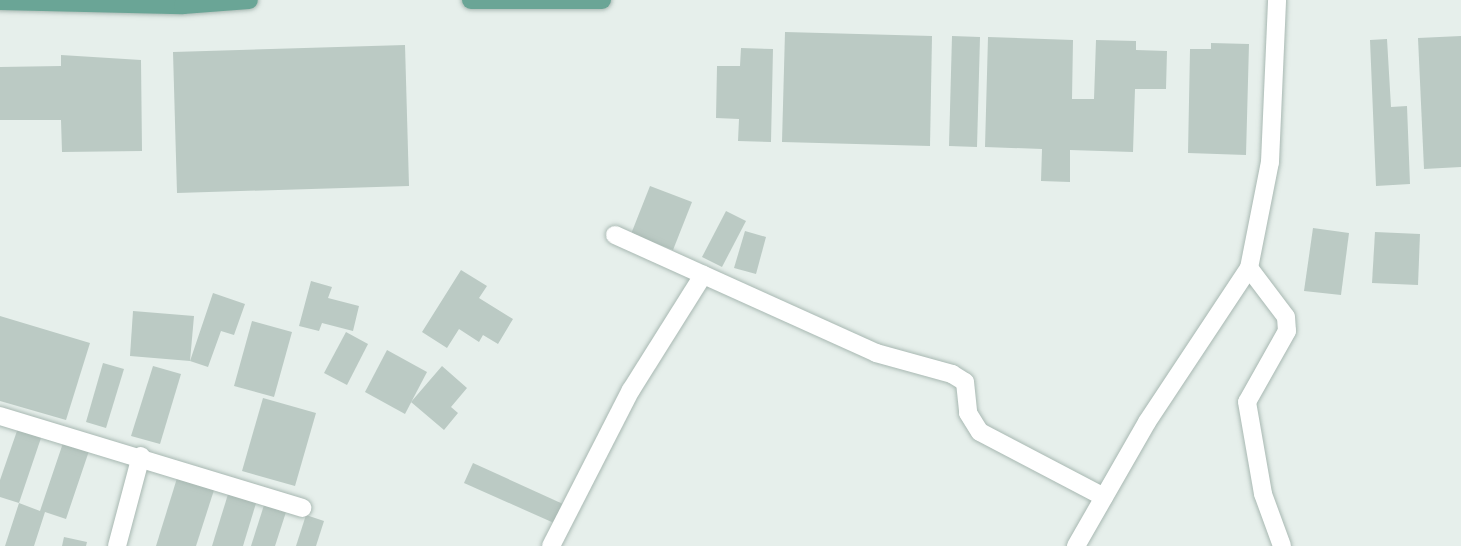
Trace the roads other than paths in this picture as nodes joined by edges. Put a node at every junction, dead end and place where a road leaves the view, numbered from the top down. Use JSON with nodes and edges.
{"nodes":[{"id":1,"x":249,"y":0,"type":"edge"},
{"id":2,"x":471,"y":0,"type":"edge"},
{"id":3,"x":602,"y":0,"type":"edge"},
{"id":4,"x":1276,"y":0,"type":"edge"},
{"id":5,"x":0,"y":1,"type":"edge"},
{"id":6,"x":615,"y":235,"type":"dead end"},
{"id":7,"x":1249,"y":268,"type":"junction"},
{"id":8,"x":703,"y":275,"type":"junction"},
{"id":9,"x":0,"y":416,"type":"edge"},
{"id":10,"x":141,"y":456,"type":"junction"},
{"id":11,"x":1104,"y":497,"type":"junction"},
{"id":12,"x":302,"y":507,"type":"dead end"},
{"id":13,"x":117,"y":546,"type":"edge"},
{"id":14,"x":551,"y":546,"type":"edge"},
{"id":15,"x":1076,"y":546,"type":"edge"},
{"id":16,"x":1282,"y":546,"type":"edge"}],
"edges":[{"from":1,"to":5,"type":"main road"},
{"from":2,"to":3,"type":"main road"},
{"from":4,"to":7,"type":"street"},
{"from":6,"to":8,"type":"street"},
{"from":7,"to":11,"type":"street"},
{"from":7,"to":16,"type":"street"},
{"from":8,"to":11,"type":"street"},
{"from":8,"to":14,"type":"street"},
{"from":9,"to":10,"type":"street"},
{"from":10,"to":12,"type":"street"},
{"from":10,"to":13,"type":"street"},
{"from":11,"to":15,"type":"street"}]}
